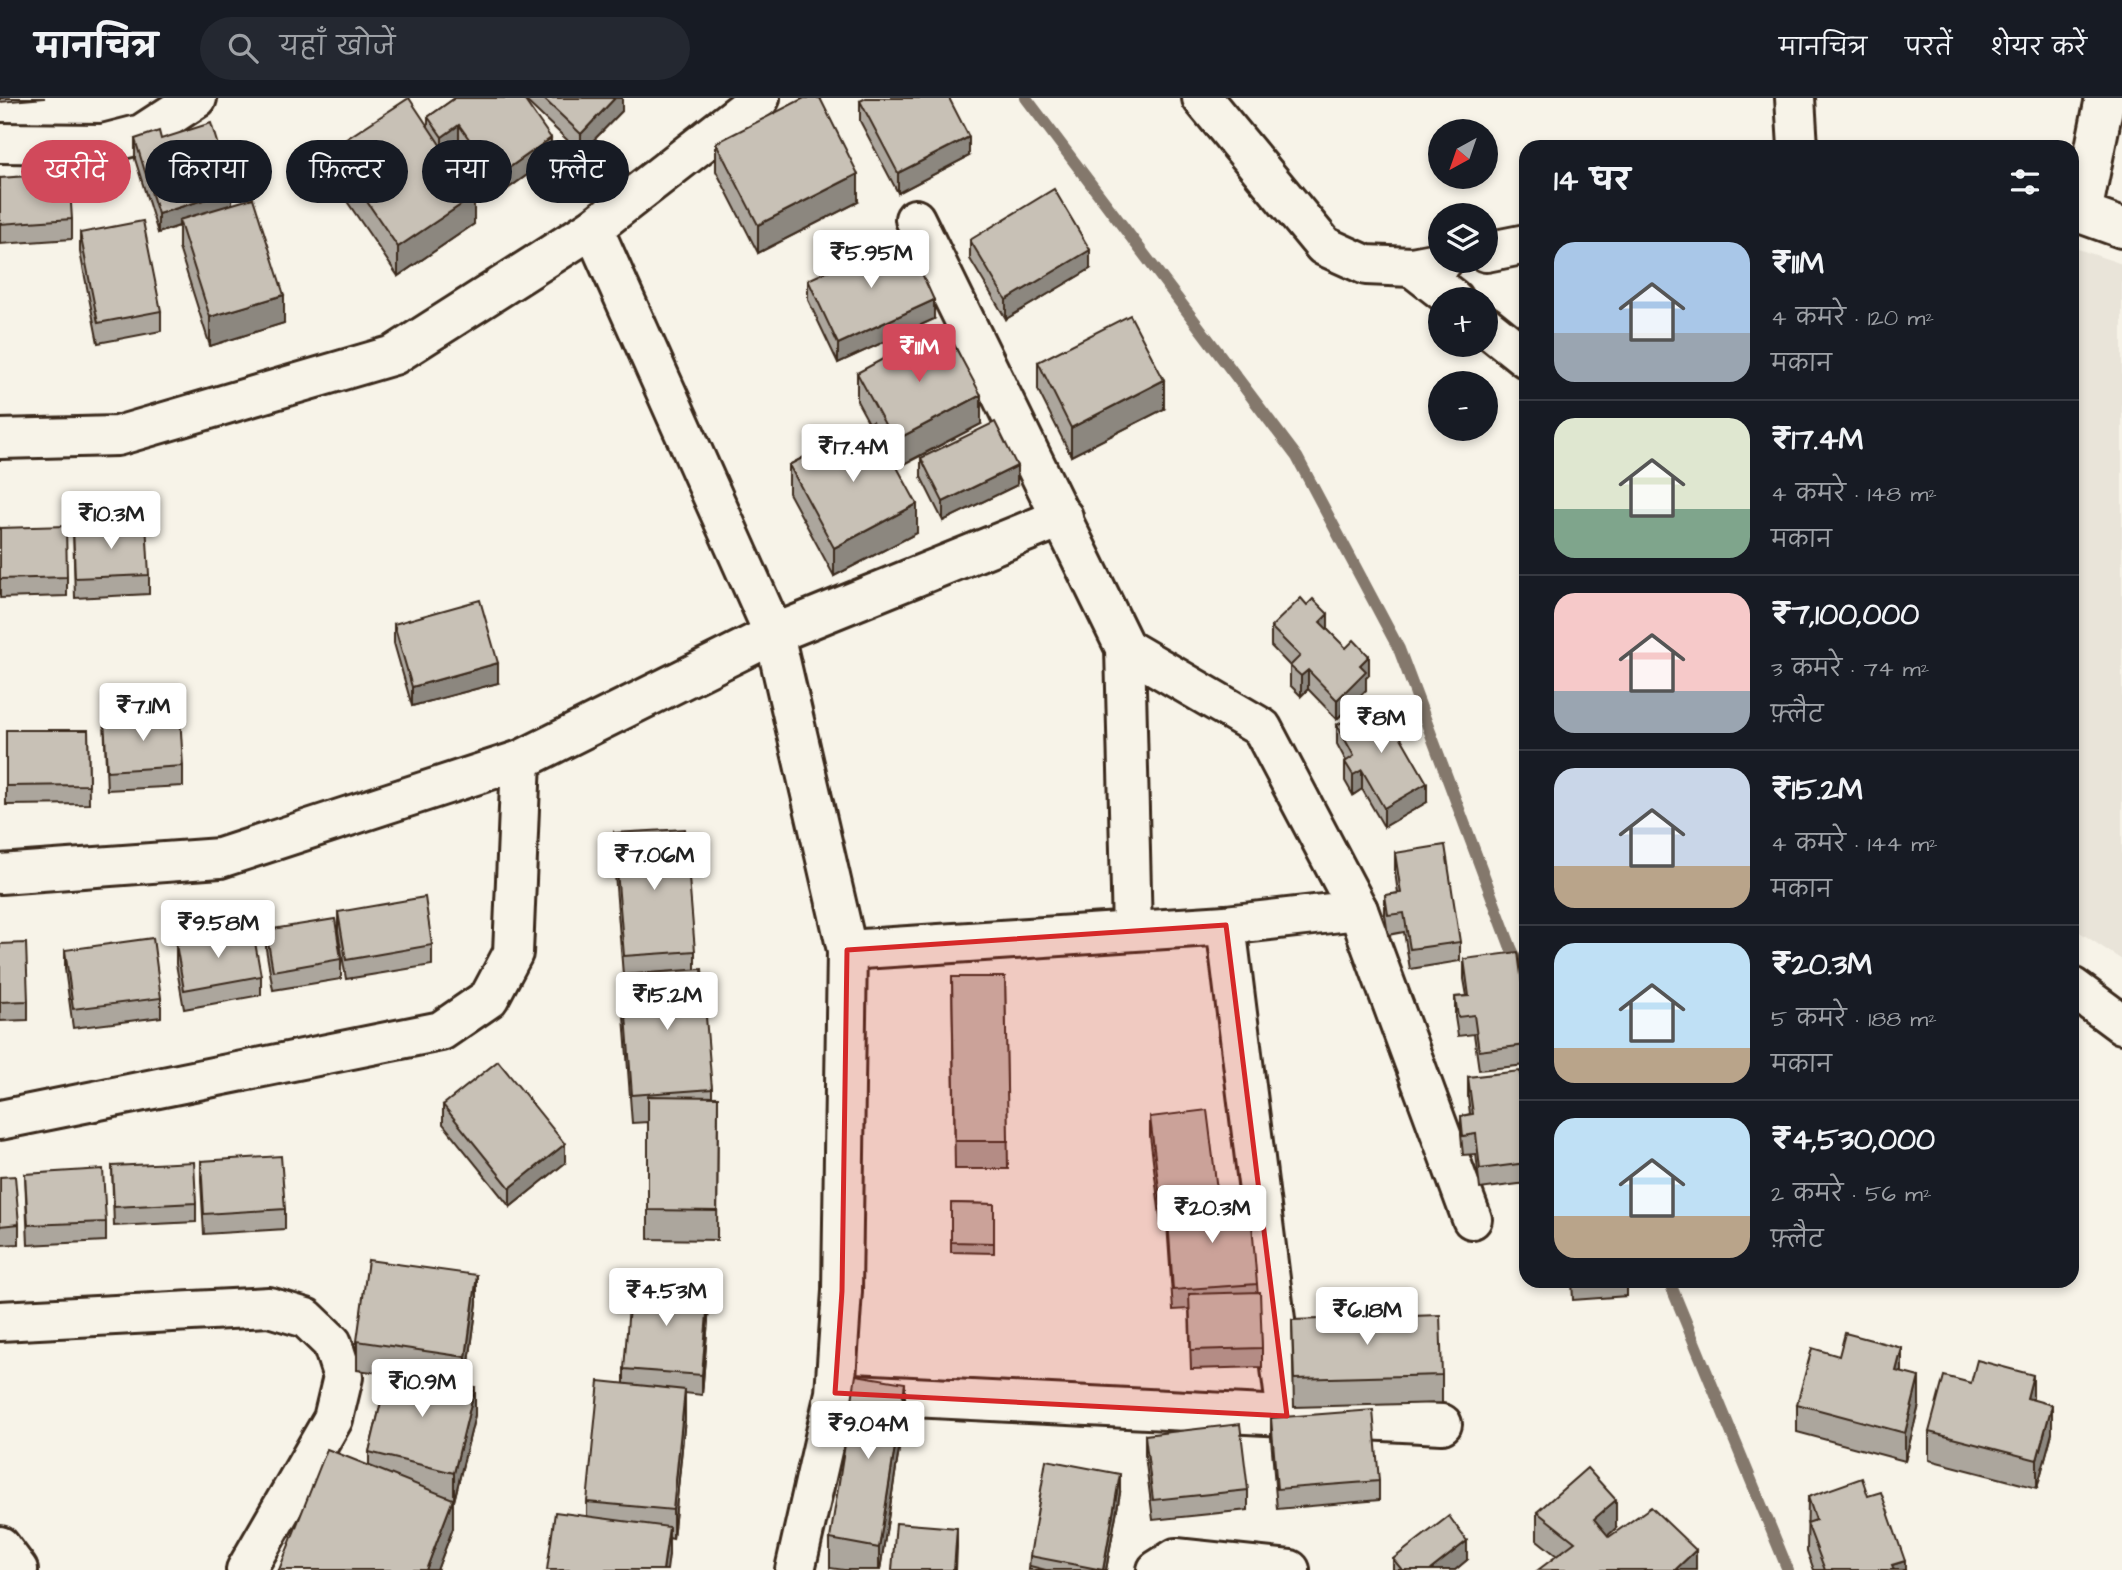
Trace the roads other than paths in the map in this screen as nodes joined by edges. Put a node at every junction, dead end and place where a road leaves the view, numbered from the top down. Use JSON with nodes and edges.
{"nodes":[{"id":1,"x":197,"y":98,"type":"edge"},
{"id":2,"x":760,"y":98,"type":"edge"},
{"id":3,"x":1202,"y":98,"type":"edge"},
{"id":4,"x":1796,"y":98,"type":"edge"},
{"id":5,"x":2105,"y":98,"type":"edge"},
{"id":6,"x":1798,"y":140,"type":"edge"},
{"id":7,"x":0,"y":143,"type":"edge"},
{"id":8,"x":2079,"y":204,"type":"edge"},
{"id":9,"x":2079,"y":213,"type":"edge"},
{"id":10,"x":915,"y":219,"type":"dead end"},
{"id":11,"x":593,"y":228,"type":"junction"},
{"id":12,"x":2122,"y":229,"type":"edge"},
{"id":13,"x":1519,"y":245,"type":"edge"},
{"id":14,"x":1498,"y":250,"type":"edge"},
{"id":15,"x":1427,"y":264,"type":"edge"},
{"id":16,"x":1444,"y":287,"type":"edge"},
{"id":17,"x":1498,"y":336,"type":"edge"},
{"id":18,"x":1519,"y":352,"type":"edge"},
{"id":19,"x":0,"y":439,"type":"edge"},
{"id":20,"x":1063,"y":517,"type":"junction"},
{"id":21,"x":774,"y":634,"type":"junction"},
{"id":22,"x":1125,"y":648,"type":"junction"},
{"id":23,"x":522,"y":760,"type":"junction"},
{"id":24,"x":0,"y":874,"type":"edge"},
{"id":25,"x":1359,"y":910,"type":"junction"},
{"id":26,"x":1226,"y":925,"type":"junction"},
{"id":27,"x":1132,"y":931,"type":"junction"},
{"id":28,"x":847,"y":950,"type":"junction"},
{"id":29,"x":2079,"y":993,"type":"edge"},
{"id":30,"x":2122,"y":1024,"type":"edge"},
{"id":31,"x":0,"y":1120,"type":"edge"},
{"id":32,"x":1472,"y":1219,"type":"dead end"},
{"id":33,"x":0,"y":1321,"type":"edge"},
{"id":34,"x":835,"y":1393,"type":"junction"},
{"id":35,"x":1287,"y":1416,"type":"junction"},
{"id":36,"x":1442,"y":1424,"type":"dead end"},
{"id":37,"x":0,"y":1546,"type":"edge"},
{"id":38,"x":18,"y":1570,"type":"edge"},
{"id":39,"x":246,"y":1570,"type":"edge"},
{"id":40,"x":795,"y":1570,"type":"edge"},
{"id":41,"x":1157,"y":1570,"type":"edge"},
{"id":42,"x":1290,"y":1570,"type":"edge"}],
"edges":[{"from":1,"to":7,"type":"street"},
{"from":2,"to":11,"type":"street"},
{"from":3,"to":15,"type":"street"},
{"from":4,"to":6,"type":"street"},
{"from":5,"to":8,"type":"street"},
{"from":9,"to":12,"type":"street"},
{"from":10,"to":20,"type":"street"},
{"from":11,"to":19,"type":"street"},
{"from":11,"to":21,"type":"street"},
{"from":13,"to":14,"type":"street"},
{"from":15,"to":16,"type":"street"},
{"from":17,"to":18,"type":"street"},
{"from":20,"to":21,"type":"street"},
{"from":20,"to":22,"type":"street"},
{"from":21,"to":23,"type":"street"},
{"from":21,"to":28,"type":"street"},
{"from":22,"to":25,"type":"street"},
{"from":22,"to":27,"type":"street"},
{"from":23,"to":24,"type":"street"},
{"from":23,"to":31,"type":"street"},
{"from":25,"to":26,"type":"street"},
{"from":25,"to":32,"type":"street"},
{"from":26,"to":27,"type":"street"},
{"from":26,"to":35,"type":"street"},
{"from":27,"to":28,"type":"street"},
{"from":28,"to":34,"type":"street"},
{"from":29,"to":30,"type":"street"},
{"from":33,"to":39,"type":"street"},
{"from":34,"to":35,"type":"street"},
{"from":34,"to":40,"type":"street"},
{"from":35,"to":36,"type":"street"},
{"from":37,"to":38,"type":"street"},
{"from":41,"to":42,"type":"street"}]}
